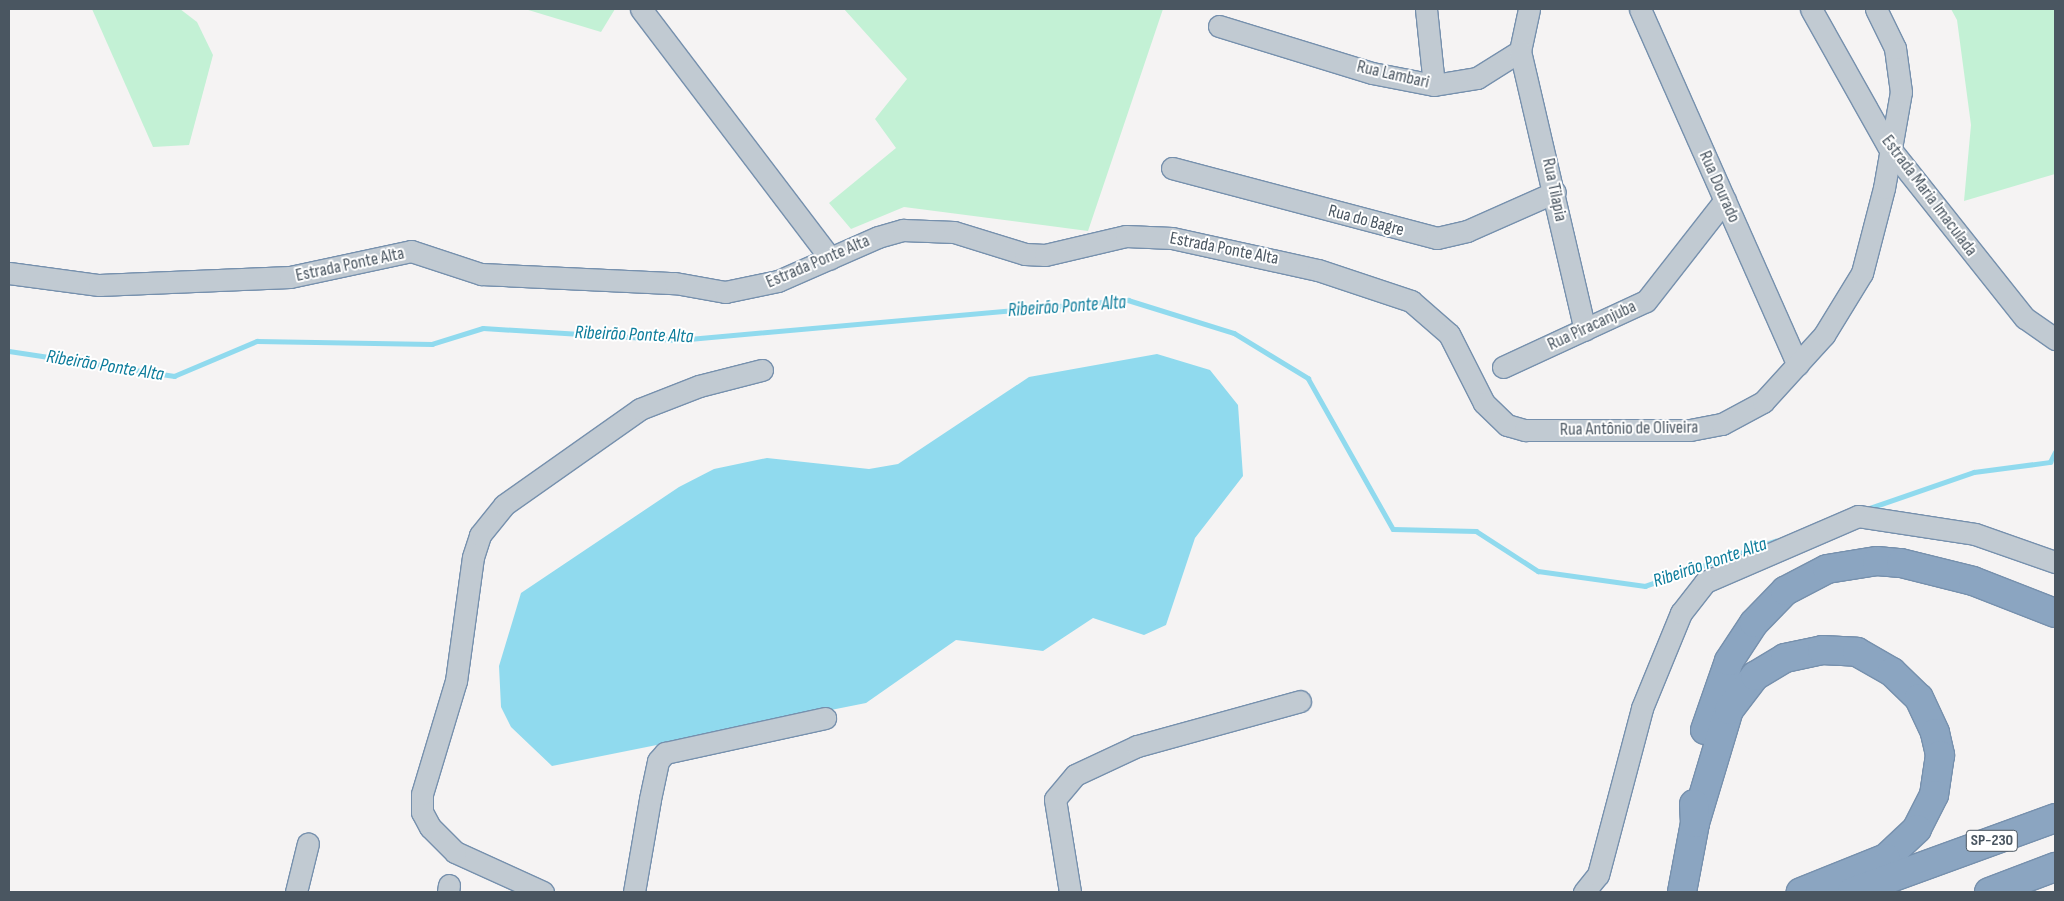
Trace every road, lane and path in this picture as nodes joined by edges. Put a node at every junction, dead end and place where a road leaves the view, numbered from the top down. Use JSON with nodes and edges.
{"nodes":[{"id":1,"x":641,"y":9,"type":"edge"},
{"id":2,"x":1426,"y":9,"type":"edge"},
{"id":3,"x":1529,"y":9,"type":"edge"},
{"id":4,"x":1640,"y":9,"type":"edge"},
{"id":5,"x":1811,"y":9,"type":"edge"},
{"id":6,"x":1876,"y":9,"type":"edge"},
{"id":7,"x":1219,"y":26,"type":"dead end"},
{"id":8,"x":1520,"y":51,"type":"junction"},
{"id":9,"x":1434,"y":85,"type":"junction"},
{"id":10,"x":1888,"y":146,"type":"junction"},
{"id":11,"x":1172,"y":168,"type":"dead end"},
{"id":12,"x":1555,"y":192,"type":"junction"},
{"id":13,"x":1725,"y":200,"type":"junction"},
{"id":14,"x":830,"y":258,"type":"junction"},
{"id":15,"x":9,"y":273,"type":"edge"},
{"id":16,"x":1585,"y":330,"type":"junction"},
{"id":17,"x":2055,"y":340,"type":"edge"},
{"id":18,"x":1798,"y":365,"type":"junction"},
{"id":19,"x":1503,"y":367,"type":"dead end"},
{"id":20,"x":762,"y":370,"type":"dead end"},
{"id":21,"x":1526,"y":430,"type":"joint"},
{"id":22,"x":2055,"y":562,"type":"edge"},
{"id":23,"x":2055,"y":613,"type":"edge"},
{"id":24,"x":1300,"y":701,"type":"dead end"},
{"id":25,"x":825,"y":718,"type":"dead end"},
{"id":26,"x":2055,"y":818,"type":"edge"},
{"id":27,"x":1693,"y":833,"type":"junction"},
{"id":28,"x":308,"y":843,"type":"dead end"},
{"id":29,"x":2054,"y":868,"type":"edge"},
{"id":30,"x":296,"y":892,"type":"edge"},
{"id":31,"x":543,"y":892,"type":"edge"},
{"id":32,"x":634,"y":892,"type":"edge"},
{"id":33,"x":1070,"y":892,"type":"edge"},
{"id":34,"x":1584,"y":892,"type":"edge"},
{"id":35,"x":1682,"y":892,"type":"edge"},
{"id":36,"x":1801,"y":892,"type":"edge"},
{"id":37,"x":1852,"y":892,"type":"edge"},
{"id":38,"x":1989,"y":892,"type":"edge"},
{"id":39,"x":2010,"y":892,"type":"edge"}],
"edges":[{"from":1,"to":14,"type":"street"},
{"from":2,"to":9,"type":"street"},
{"from":3,"to":8,"type":"street"},
{"from":4,"to":13,"type":"street","name":"Rua Dourado"},
{"from":5,"to":10,"type":"street","name":"Estrada Maria Imaculada"},
{"from":6,"to":10,"type":"street","name":"Rua Antônio de Oliveira"},
{"from":7,"to":9,"type":"street","name":"Rua Lambari"},
{"from":8,"to":9,"type":"street","name":"Rua Lambari"},
{"from":8,"to":12,"type":"street","name":"Rua Tilapia"},
{"from":10,"to":17,"type":"street","name":"Estrada Maria Imaculada"},
{"from":10,"to":18,"type":"street","name":"Rua Antônio de Oliveira"},
{"from":11,"to":12,"type":"street","name":"Rua do Bagre"},
{"from":12,"to":16,"type":"street","name":"Rua Tilapia"},
{"from":13,"to":16,"type":"street","name":"Rua Piracanjuba"},
{"from":13,"to":18,"type":"street","name":"Rua Dourado"},
{"from":14,"to":15,"type":"street","name":"Estrada Ponte Alta"},
{"from":14,"to":21,"type":"street","name":"Estrada Ponte Alta"},
{"from":16,"to":19,"type":"street","name":"Rua Piracanjuba"},
{"from":18,"to":21,"type":"street","name":"Rua Antônio de Oliveira"},
{"from":20,"to":31,"type":"street"},
{"from":22,"to":34,"type":"street"},
{"from":23,"to":27,"type":"highway"},
{"from":24,"to":33,"type":"street"},
{"from":25,"to":32,"type":"street"},
{"from":26,"to":37,"type":"highway","number":"SP-230"},
{"from":27,"to":35,"type":"highway"},
{"from":27,"to":36,"type":"highway"},
{"from":28,"to":30,"type":"street"},
{"from":29,"to":38,"type":"highway","number":"SP-230"},
{"from":29,"to":39,"type":"highway"}]}
